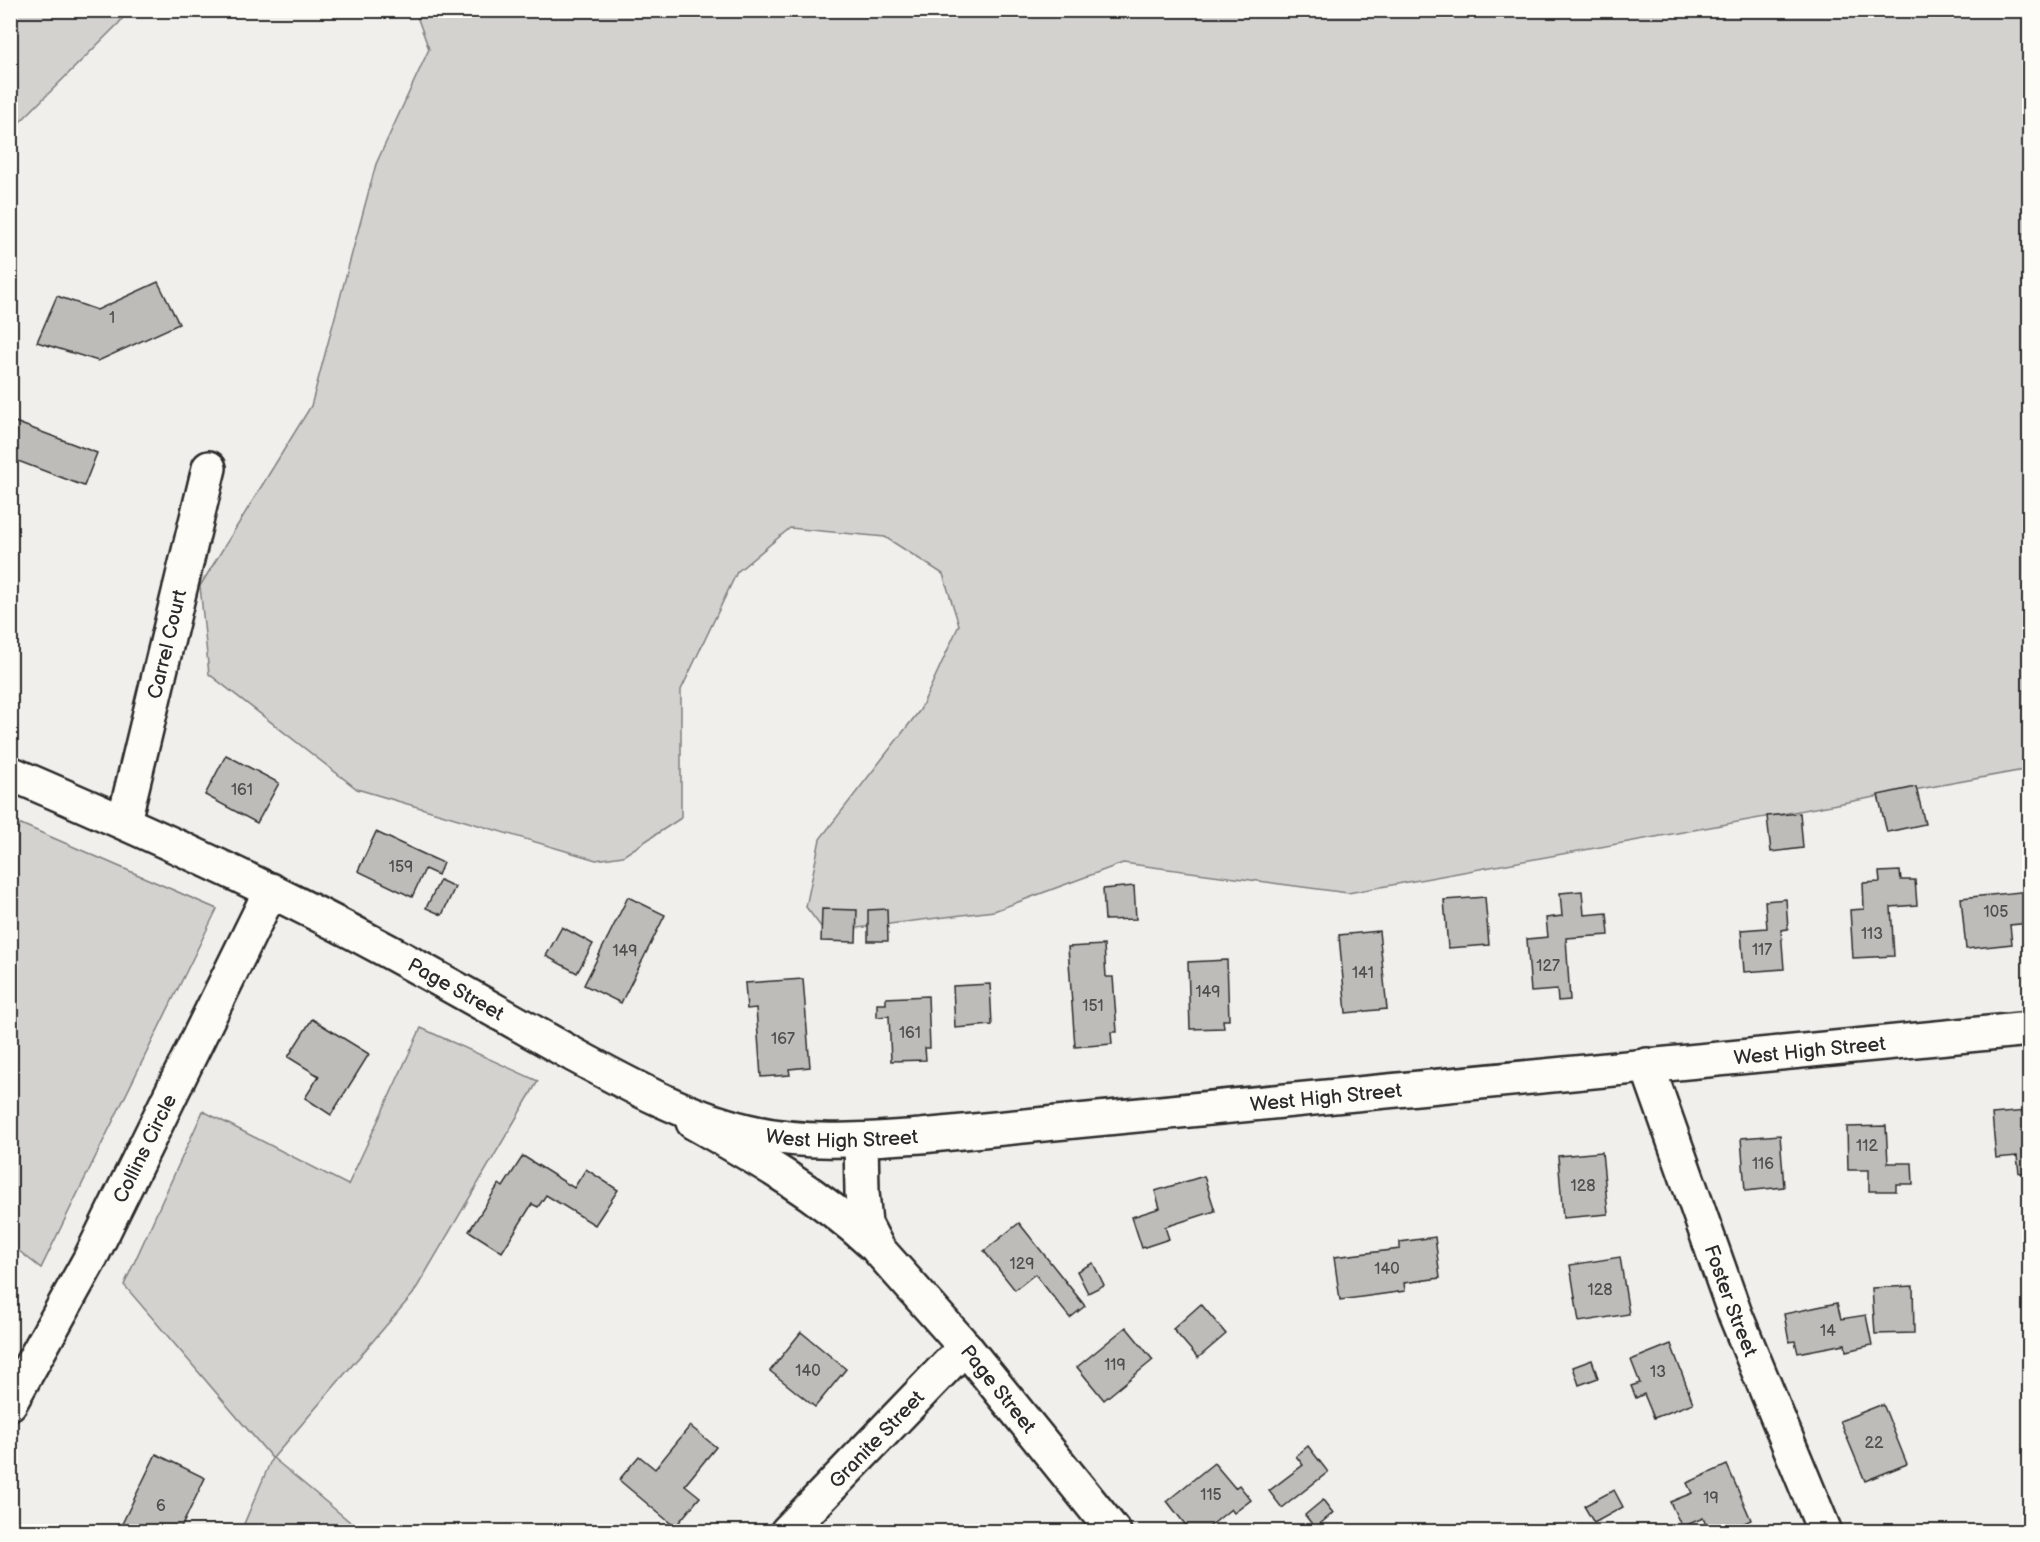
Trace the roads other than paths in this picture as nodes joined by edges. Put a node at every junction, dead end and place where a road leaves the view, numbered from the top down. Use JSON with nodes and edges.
{"nodes":[{"id":1,"x":210,"y":468,"type":"dead end"},
{"id":2,"x":10,"y":773,"type":"edge"},
{"id":3,"x":124,"y":821,"type":"junction"},
{"id":4,"x":271,"y":890,"type":"junction"},
{"id":5,"x":2030,"y":1029,"type":"edge"},
{"id":6,"x":1647,"y":1065,"type":"junction"},
{"id":7,"x":632,"y":1087,"type":"junction"},
{"id":8,"x":861,"y":1140,"type":"junction"},
{"id":9,"x":878,"y":1249,"type":"junction"},
{"id":10,"x":965,"y":1347,"type":"junction"},
{"id":11,"x":10,"y":1403,"type":"edge"},
{"id":12,"x":787,"y":1532,"type":"edge"},
{"id":13,"x":1114,"y":1532,"type":"edge"},
{"id":14,"x":1825,"y":1532,"type":"edge"}],
"edges":[{"from":1,"to":3,"type":"street","name":"Carrel Court"},
{"from":2,"to":3,"type":"street","name":"Page Street"},
{"from":3,"to":4,"type":"street","name":"Page Street"},
{"from":4,"to":7,"type":"street","name":"Page Street"},
{"from":4,"to":11,"type":"street","name":"Collins Circle"},
{"from":5,"to":6,"type":"street","name":"West High Street"},
{"from":6,"to":8,"type":"street","name":"West High Street"},
{"from":6,"to":14,"type":"street","name":"Foster Street"},
{"from":7,"to":8,"type":"street","name":"West High Street"},
{"from":7,"to":9,"type":"street","name":"Page Street"},
{"from":8,"to":9,"type":"street","name":"Page Street"},
{"from":9,"to":10,"type":"street","name":"Page Street"},
{"from":10,"to":12,"type":"street","name":"Granite Street"},
{"from":10,"to":13,"type":"street","name":"Page Street"}]}
